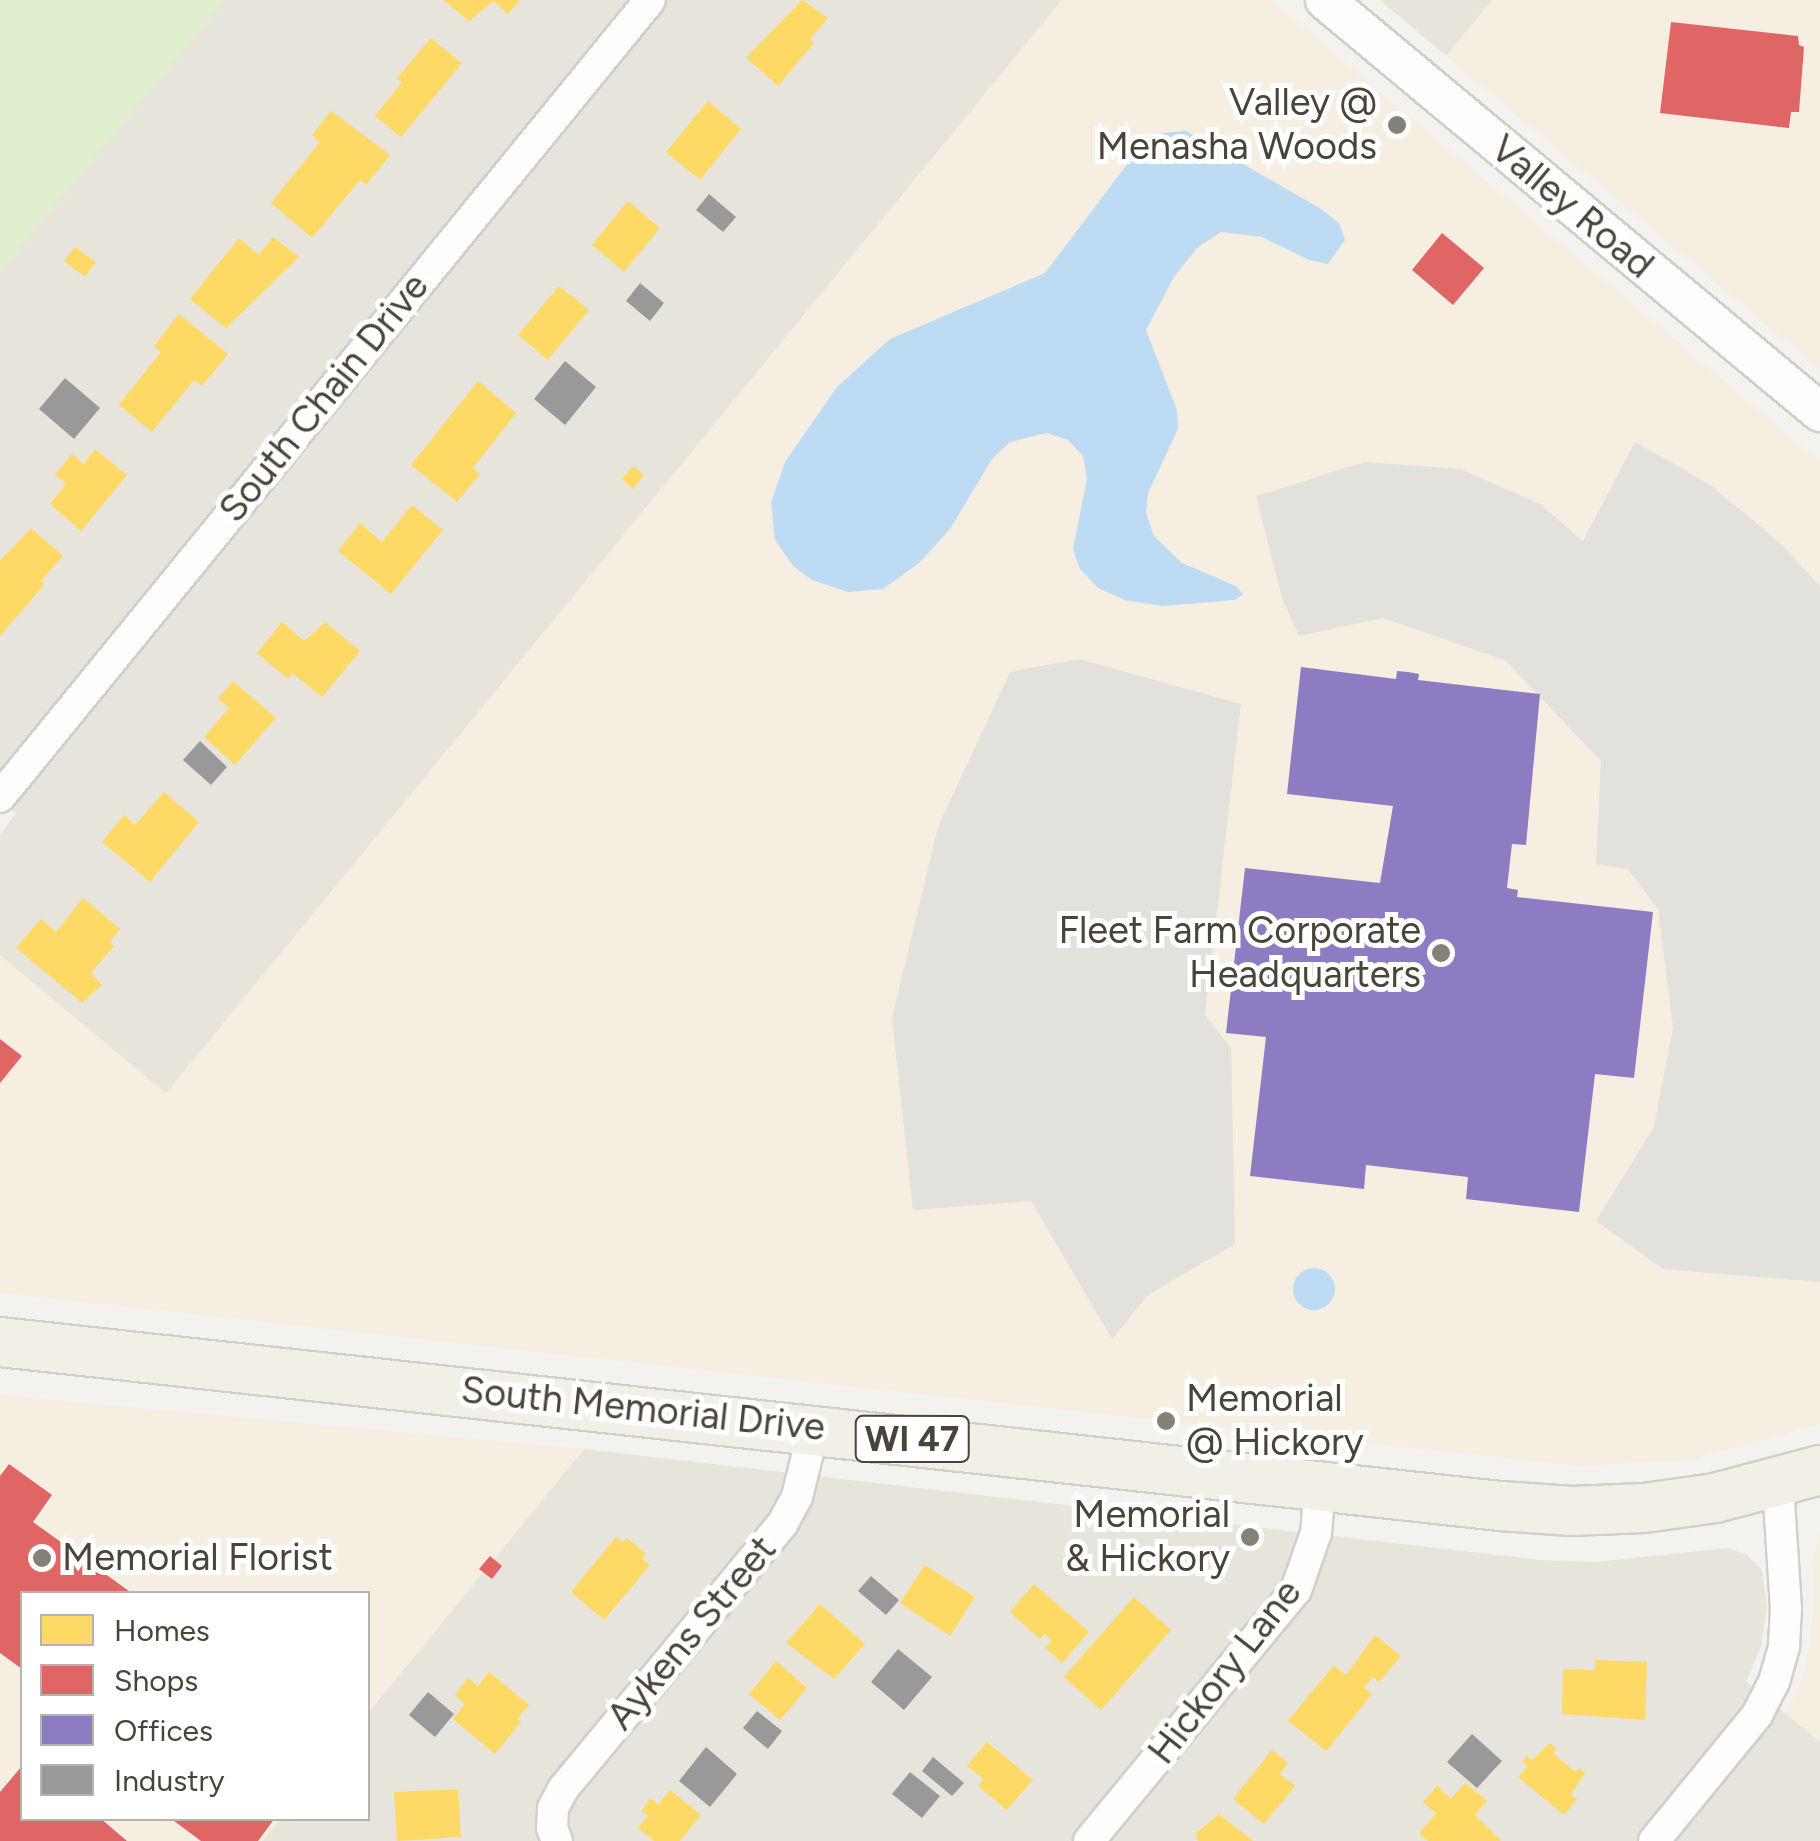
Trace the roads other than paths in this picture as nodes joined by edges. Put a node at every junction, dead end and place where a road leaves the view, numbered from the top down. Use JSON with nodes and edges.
{"nodes":[{"id":1,"x":650,"y":0,"type":"edge"},
{"id":2,"x":1326,"y":0,"type":"edge"},
{"id":3,"x":1820,"y":412,"type":"edge"},
{"id":4,"x":0,"y":797,"type":"edge"},
{"id":5,"x":0,"y":1342,"type":"edge"},
{"id":6,"x":814,"y":1428,"type":"junction"},
{"id":7,"x":1799,"y":1477,"type":"edge"},
{"id":8,"x":1320,"y":1484,"type":"junction"},
{"id":9,"x":554,"y":1835,"type":"edge"},
{"id":10,"x":1089,"y":1841,"type":"edge"},
{"id":11,"x":1654,"y":1841,"type":"edge"}],
"edges":[{"from":1,"to":4,"type":"street","name":"South Chain Drive"},
{"from":2,"to":3,"type":"street","name":"Valley Road"},
{"from":5,"to":6,"type":"main road","name":"South Memorial Drive","number":"WI 47"},
{"from":6,"to":8,"type":"main road","name":"South Memorial Drive","number":"WI 47"},
{"from":6,"to":9,"type":"street","name":"Aykens Street"},
{"from":7,"to":8,"type":"main road","name":"South Memorial Drive","number":"WI 47"},
{"from":7,"to":11,"type":"street"},
{"from":8,"to":10,"type":"street","name":"Hickory Lane"}]}
